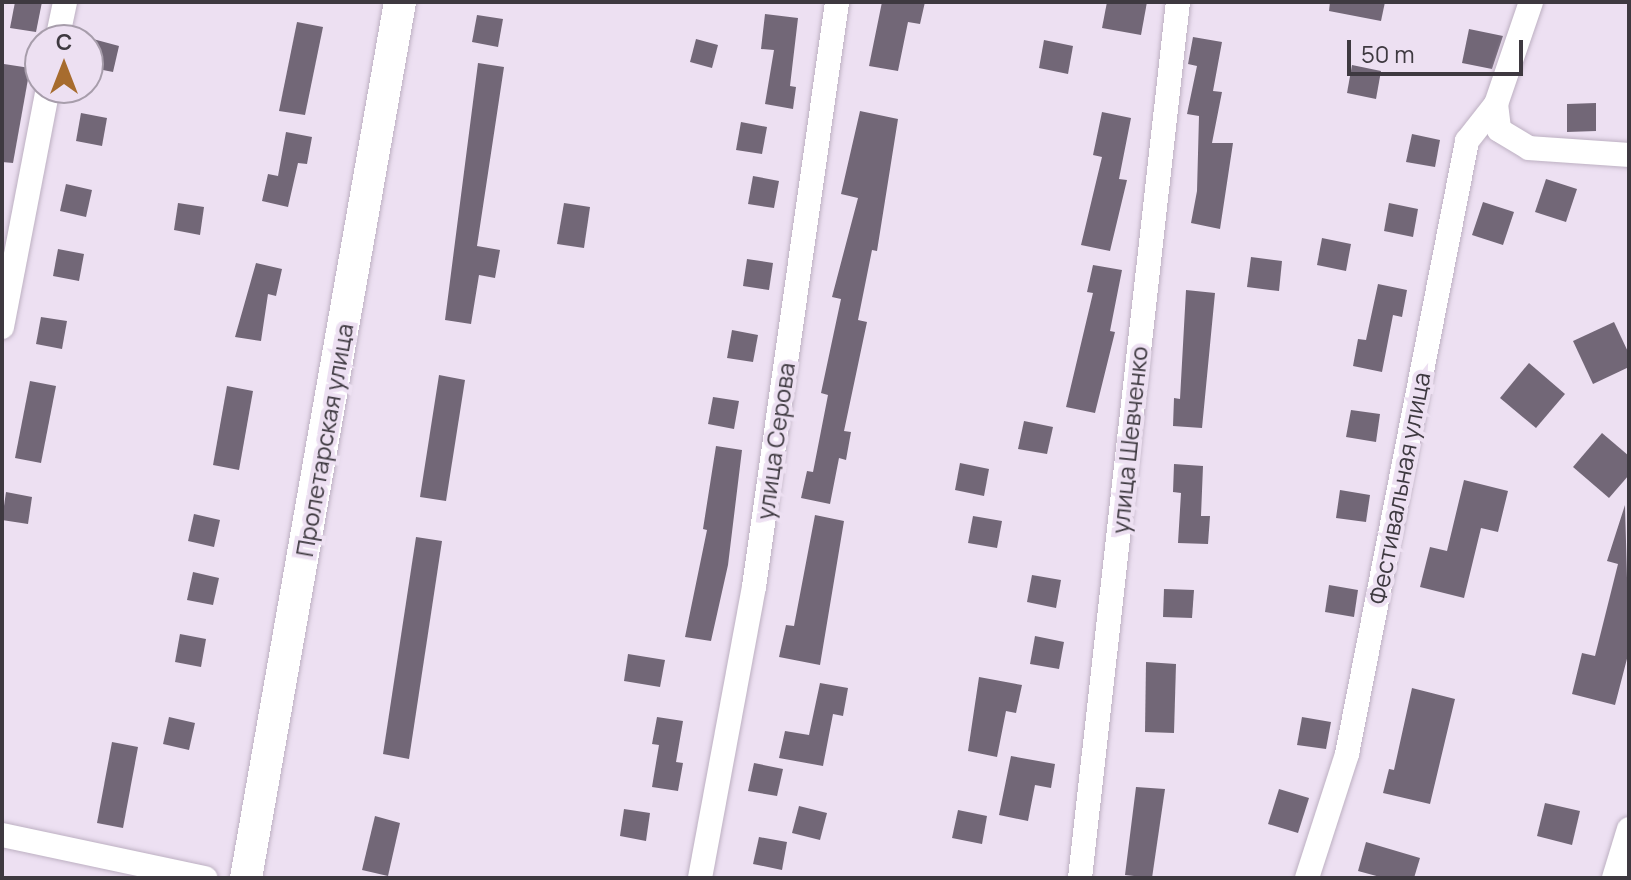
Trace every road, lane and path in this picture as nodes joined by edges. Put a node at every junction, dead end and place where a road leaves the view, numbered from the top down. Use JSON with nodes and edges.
{"nodes":[{"id":1,"x":65,"y":2,"type":"edge"},
{"id":2,"x":400,"y":2,"type":"edge"},
{"id":3,"x":837,"y":2,"type":"edge"},
{"id":4,"x":1178,"y":2,"type":"edge"},
{"id":5,"x":1531,"y":2,"type":"edge"},
{"id":6,"x":60,"y":24,"type":"edge"},
{"id":7,"x":45,"y":104,"type":"edge"},
{"id":8,"x":1496,"y":104,"type":"junction"},
{"id":9,"x":1629,"y":155,"type":"edge"},
{"id":10,"x":2,"y":327,"type":"edge"},
{"id":11,"x":1629,"y":829,"type":"edge"},
{"id":12,"x":2,"y":835,"type":"edge"},
{"id":13,"x":205,"y":878,"type":"edge"},
{"id":14,"x":246,"y":878,"type":"edge"},
{"id":15,"x":700,"y":878,"type":"edge"},
{"id":16,"x":1080,"y":878,"type":"edge"},
{"id":17,"x":1307,"y":878,"type":"edge"},
{"id":18,"x":1614,"y":878,"type":"edge"}],
"edges":[{"from":1,"to":6,"type":"street"},
{"from":2,"to":14,"type":"main road","name":"Пролетарская улица"},
{"from":3,"to":15,"type":"street","name":"улица Серова"},
{"from":4,"to":16,"type":"street","name":"улица Шевченко"},
{"from":5,"to":8,"type":"street","name":"Фестивальная улица"},
{"from":7,"to":10,"type":"street"},
{"from":8,"to":9,"type":"street"},
{"from":8,"to":17,"type":"street","name":"Фестивальная улица"},
{"from":11,"to":18,"type":"street"},
{"from":12,"to":13,"type":"street"}]}
